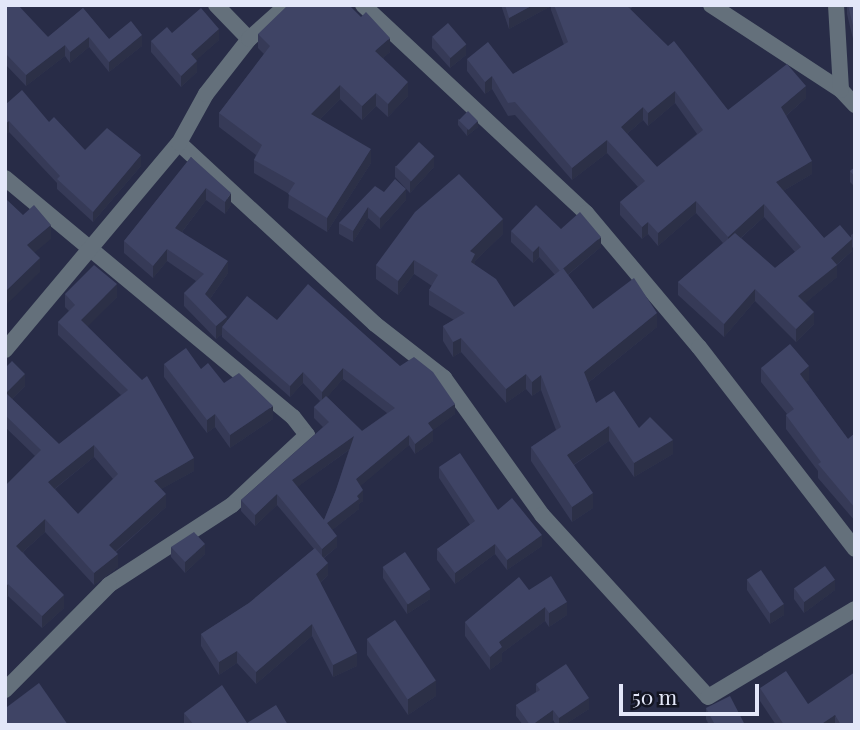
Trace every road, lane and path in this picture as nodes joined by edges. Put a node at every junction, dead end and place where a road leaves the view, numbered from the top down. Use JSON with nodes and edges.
{"nodes":[{"id":1,"x":216,"y":5,"type":"edge"},
{"id":2,"x":287,"y":5,"type":"edge"},
{"id":3,"x":363,"y":5,"type":"edge"},
{"id":4,"x":711,"y":5,"type":"edge"},
{"id":5,"x":836,"y":5,"type":"edge"},
{"id":6,"x":249,"y":39,"type":"junction"},
{"id":7,"x":841,"y":90,"type":"junction"},
{"id":8,"x":855,"y":105,"type":"edge"},
{"id":9,"x":178,"y":142,"type":"junction"},
{"id":10,"x":5,"y":177,"type":"edge"},
{"id":11,"x":91,"y":252,"type":"junction"},
{"id":12,"x":5,"y":350,"type":"edge"},
{"id":13,"x":855,"y":549,"type":"edge"},
{"id":14,"x":855,"y":609,"type":"edge"},
{"id":15,"x":6,"y":687,"type":"edge"}],
"edges":[{"from":1,"to":6,"type":"street"},
{"from":2,"to":6,"type":"street"},
{"from":3,"to":13,"type":"street"},
{"from":4,"to":7,"type":"street"},
{"from":5,"to":7,"type":"street"},
{"from":6,"to":9,"type":"street"},
{"from":7,"to":8,"type":"street"},
{"from":9,"to":11,"type":"street"},
{"from":9,"to":14,"type":"street"},
{"from":10,"to":11,"type":"street"},
{"from":11,"to":12,"type":"street"},
{"from":11,"to":15,"type":"street"}]}
